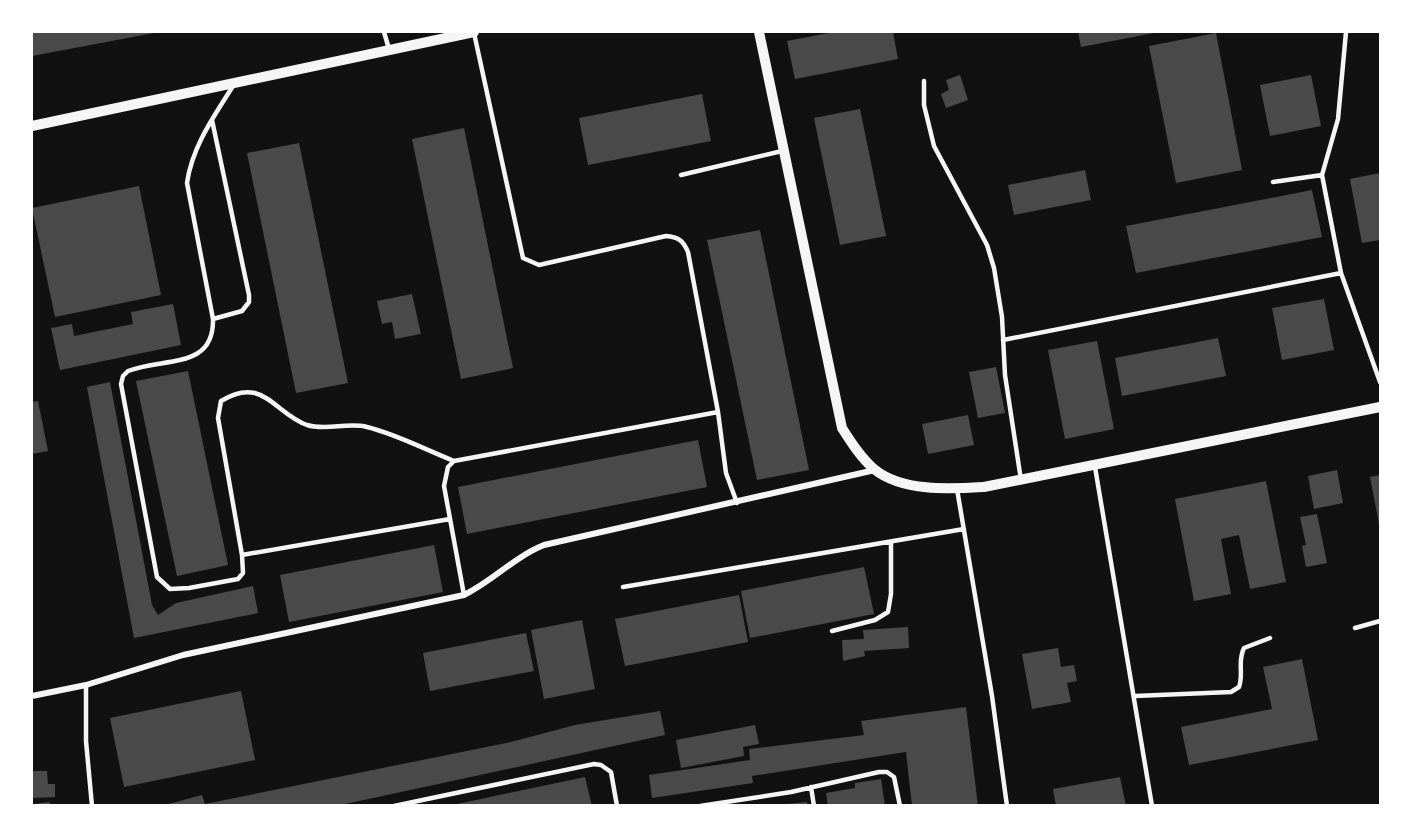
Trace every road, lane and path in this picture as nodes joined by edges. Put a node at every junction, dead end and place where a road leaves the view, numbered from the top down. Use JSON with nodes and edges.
{"nodes":[{"id":1,"x":384,"y":32,"type":"edge"},
{"id":2,"x":474,"y":32,"type":"edge"},
{"id":3,"x":759,"y":32,"type":"edge"},
{"id":4,"x":1346,"y":32,"type":"edge"},
{"id":5,"x":389,"y":49,"type":"junction"},
{"id":6,"x":236,"y":81,"type":"junction"},
{"id":7,"x":924,"y":81,"type":"dead end"},
{"id":8,"x":212,"y":120,"type":"junction"},
{"id":9,"x":32,"y":126,"type":"edge"},
{"id":10,"x":782,"y":151,"type":"junction"},
{"id":11,"x":1322,"y":175,"type":"junction"},
{"id":12,"x":681,"y":176,"type":"dead end"},
{"id":13,"x":1273,"y":182,"type":"dead end"},
{"id":14,"x":1341,"y":273,"type":"junction"},
{"id":15,"x":213,"y":319,"type":"junction"},
{"id":16,"x":1003,"y":340,"type":"junction"},
{"id":17,"x":1380,"y":382,"type":"edge"},
{"id":18,"x":1380,"y":407,"type":"edge"},
{"id":19,"x":718,"y":412,"type":"junction"},
{"id":20,"x":454,"y":461,"type":"junction"},
{"id":21,"x":1095,"y":466,"type":"junction"},
{"id":22,"x":875,"y":470,"type":"junction"},
{"id":23,"x":1021,"y":482,"type":"junction"},
{"id":24,"x":957,"y":489,"type":"junction"},
{"id":25,"x":736,"y":503,"type":"junction"},
{"id":26,"x":450,"y":519,"type":"junction"},
{"id":27,"x":964,"y":529,"type":"junction"},
{"id":28,"x":891,"y":543,"type":"junction"},
{"id":29,"x":242,"y":555,"type":"junction"},
{"id":30,"x":622,"y":587,"type":"dead end"},
{"id":31,"x":464,"y":596,"type":"junction"},
{"id":32,"x":1380,"y":621,"type":"edge"},
{"id":33,"x":1355,"y":628,"type":"dead end"},
{"id":34,"x":832,"y":631,"type":"dead end"},
{"id":35,"x":1270,"y":638,"type":"dead end"},
{"id":36,"x":86,"y":686,"type":"junction"},
{"id":37,"x":32,"y":696,"type":"edge"},
{"id":38,"x":1135,"y":696,"type":"junction"},
{"id":39,"x":811,"y":787,"type":"junction"},
{"id":40,"x":732,"y":803,"type":"edge"},
{"id":41,"x":92,"y":806,"type":"edge"},
{"id":42,"x":394,"y":806,"type":"edge"},
{"id":43,"x":617,"y":806,"type":"edge"},
{"id":44,"x":700,"y":806,"type":"edge"},
{"id":45,"x":814,"y":806,"type":"edge"},
{"id":46,"x":900,"y":806,"type":"edge"},
{"id":47,"x":1006,"y":806,"type":"edge"},
{"id":48,"x":1152,"y":806,"type":"edge"}],
"edges":[{"from":1,"to":5,"type":"lane"},
{"from":2,"to":5,"type":"street"},
{"from":2,"to":19,"type":"lane"},
{"from":3,"to":10,"type":"street"},
{"from":4,"to":11,"type":"lane"},
{"from":5,"to":6,"type":"street"},
{"from":6,"to":8,"type":"lane"},
{"from":6,"to":9,"type":"street"},
{"from":7,"to":16,"type":"lane"},
{"from":8,"to":15,"type":"lane"},
{"from":8,"to":15,"type":"lane"},
{"from":10,"to":12,"type":"lane"},
{"from":10,"to":22,"type":"street"},
{"from":11,"to":13,"type":"lane"},
{"from":11,"to":14,"type":"lane"},
{"from":14,"to":16,"type":"lane"},
{"from":14,"to":17,"type":"lane"},
{"from":15,"to":29,"type":"lane"},
{"from":16,"to":23,"type":"lane"},
{"from":18,"to":21,"type":"street"},
{"from":19,"to":20,"type":"lane"},
{"from":19,"to":25,"type":"lane"},
{"from":20,"to":26,"type":"lane"},
{"from":20,"to":29,"type":"lane"},
{"from":21,"to":23,"type":"street"},
{"from":21,"to":38,"type":"lane"},
{"from":22,"to":24,"type":"street"},
{"from":22,"to":25,"type":"street"},
{"from":23,"to":24,"type":"street"},
{"from":24,"to":27,"type":"lane"},
{"from":25,"to":31,"type":"street"},
{"from":26,"to":29,"type":"lane"},
{"from":26,"to":31,"type":"lane"},
{"from":27,"to":28,"type":"lane"},
{"from":27,"to":47,"type":"lane"},
{"from":28,"to":30,"type":"lane"},
{"from":28,"to":34,"type":"lane"},
{"from":31,"to":36,"type":"street"},
{"from":32,"to":33,"type":"lane"},
{"from":35,"to":38,"type":"lane"},
{"from":36,"to":37,"type":"street"},
{"from":36,"to":41,"type":"lane"},
{"from":38,"to":48,"type":"lane"},
{"from":39,"to":40,"type":"lane"},
{"from":39,"to":45,"type":"lane"},
{"from":39,"to":46,"type":"lane"},
{"from":40,"to":44,"type":"lane"},
{"from":42,"to":43,"type":"lane"}]}
